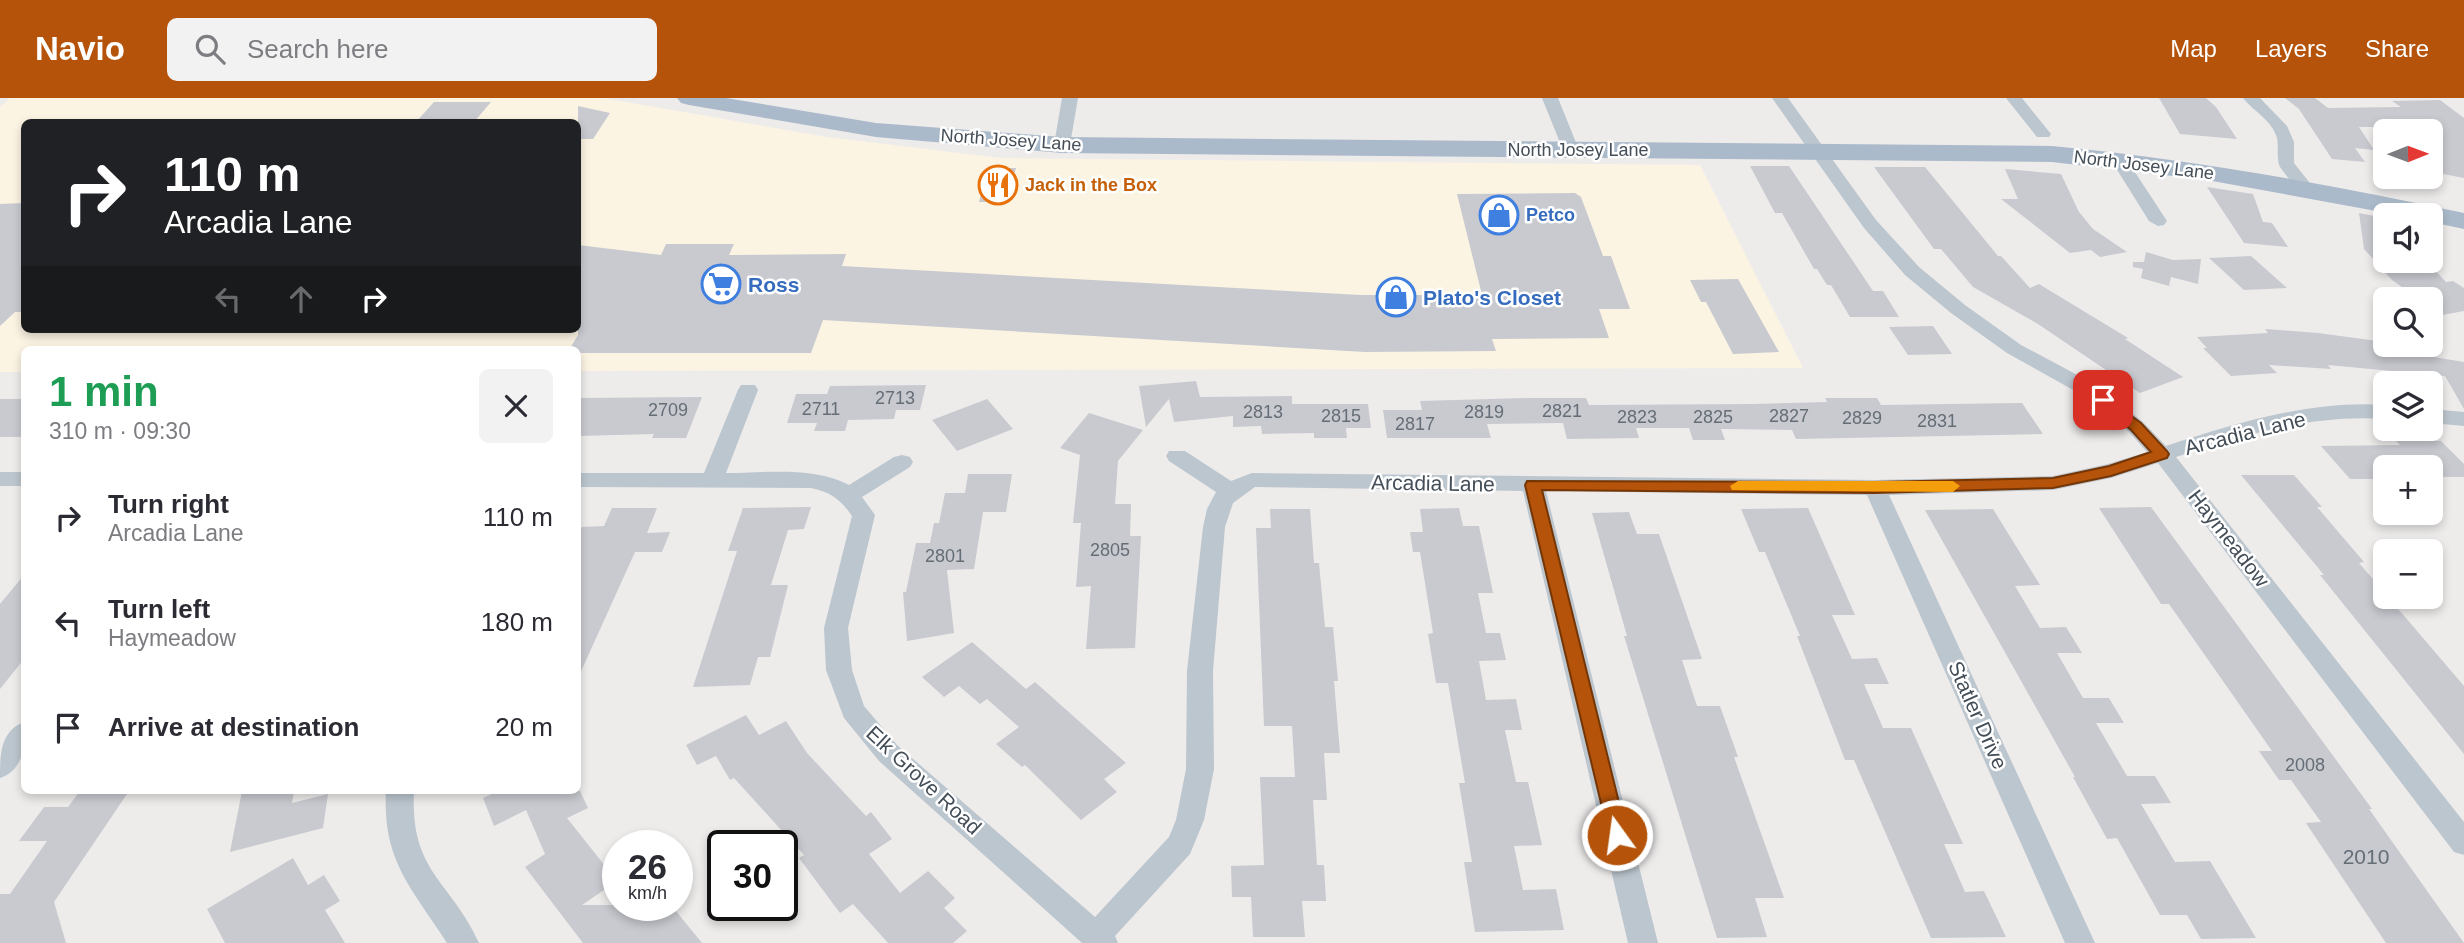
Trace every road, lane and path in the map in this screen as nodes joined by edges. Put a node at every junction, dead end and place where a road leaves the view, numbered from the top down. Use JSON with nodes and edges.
{"nodes":[{"id":1,"x":689,"y":98,"type":"edge"},
{"id":2,"x":811,"y":98,"type":"edge"},
{"id":3,"x":1070,"y":98,"type":"edge"},
{"id":4,"x":1550,"y":98,"type":"edge"},
{"id":5,"x":1780,"y":98,"type":"edge"},
{"id":6,"x":2014,"y":98,"type":"edge"},
{"id":7,"x":2251,"y":98,"type":"edge"},
{"id":8,"x":1801,"y":130,"type":"junction"},
{"id":9,"x":2043,"y":134,"type":"junction"},
{"id":10,"x":1064,"y":136,"type":"junction"},
{"id":11,"x":1567,"y":139,"type":"junction"},
{"id":12,"x":1821,"y":152,"type":"junction"},
{"id":13,"x":2119,"y":160,"type":"junction"},
{"id":14,"x":2286,"y":163,"type":"junction"},
{"id":15,"x":2304,"y":187,"type":"junction"},
{"id":16,"x":2464,"y":200,"type":"edge"},
{"id":17,"x":2158,"y":221,"type":"dead end"},
{"id":18,"x":2464,"y":221,"type":"edge"},
{"id":19,"x":748,"y":390,"type":"dead end"},
{"id":20,"x":2373,"y":412,"type":"edge"},
{"id":21,"x":2443,"y":417,"type":"edge"},
{"id":22,"x":2464,"y":419,"type":"edge"},
{"id":23,"x":2162,"y":454,"type":"junction"},
{"id":24,"x":1177,"y":456,"type":"dead end"},
{"id":25,"x":902,"y":462,"type":"dead end"},
{"id":26,"x":0,"y":479,"type":"edge"},
{"id":27,"x":713,"y":479,"type":"junction"},
{"id":28,"x":21,"y":480,"type":"edge"},
{"id":29,"x":581,"y":480,"type":"edge"},
{"id":30,"x":1533,"y":485,"type":"junction"},
{"id":31,"x":1875,"y":488,"type":"junction"},
{"id":32,"x":1229,"y":490,"type":"junction"},
{"id":33,"x":849,"y":495,"type":"junction"},
{"id":34,"x":21,"y":737,"type":"edge"},
{"id":35,"x":0,"y":767,"type":"edge"},
{"id":36,"x":400,"y":794,"type":"edge"},
{"id":37,"x":2464,"y":843,"type":"edge"},
{"id":38,"x":1099,"y":939,"type":"edge"},
{"id":39,"x":464,"y":943,"type":"edge"},
{"id":40,"x":1643,"y":943,"type":"edge"},
{"id":41,"x":2080,"y":943,"type":"edge"}],
"edges":[{"from":1,"to":10,"type":"main road","name":"North Josey Lane"},
{"from":2,"to":10,"type":"main road","name":"North Josey Lane"},
{"from":3,"to":10,"type":"street"},
{"from":4,"to":11,"type":"street"},
{"from":5,"to":8,"type":"street","name":"Haymeadow"},
{"from":6,"to":9,"type":"street"},
{"from":7,"to":14,"type":"street"},
{"from":8,"to":9,"type":"main road","name":"North Josey Lane"},
{"from":8,"to":11,"type":"main road","name":"North Josey Lane"},
{"from":8,"to":12,"type":"street","name":"Haymeadow"},
{"from":9,"to":14,"type":"main road","name":"North Josey Lane"},
{"from":10,"to":11,"type":"main road","name":"North Josey Lane"},
{"from":11,"to":12,"type":"main road","name":"North Josey Lane"},
{"from":12,"to":13,"type":"main road","name":"North Josey Lane"},
{"from":12,"to":23,"type":"street","name":"Haymeadow"},
{"from":13,"to":15,"type":"main road","name":"North Josey Lane"},
{"from":13,"to":17,"type":"street"},
{"from":14,"to":15,"type":"street"},
{"from":14,"to":16,"type":"main road","name":"North Josey Lane"},
{"from":15,"to":18,"type":"main road","name":"North Josey Lane"},
{"from":19,"to":27,"type":"street"},
{"from":20,"to":23,"type":"street","name":"Arcadia Lane"},
{"from":21,"to":22,"type":"street"},
{"from":23,"to":31,"type":"street","name":"Arcadia Lane"},
{"from":23,"to":37,"type":"street","name":"Haymeadow"},
{"from":24,"to":32,"type":"street"},
{"from":25,"to":33,"type":"street"},
{"from":26,"to":28,"type":"street"},
{"from":27,"to":29,"type":"street"},
{"from":27,"to":33,"type":"street"},
{"from":30,"to":31,"type":"street","name":"Arcadia Lane"},
{"from":30,"to":32,"type":"street","name":"Arcadia Lane"},
{"from":30,"to":40,"type":"street"},
{"from":31,"to":41,"type":"street","name":"Statler Drive"},
{"from":32,"to":38,"type":"street"},
{"from":33,"to":38,"type":"street","name":"Elk Grove Road"},
{"from":34,"to":35,"type":"street"},
{"from":36,"to":39,"type":"street"}]}
